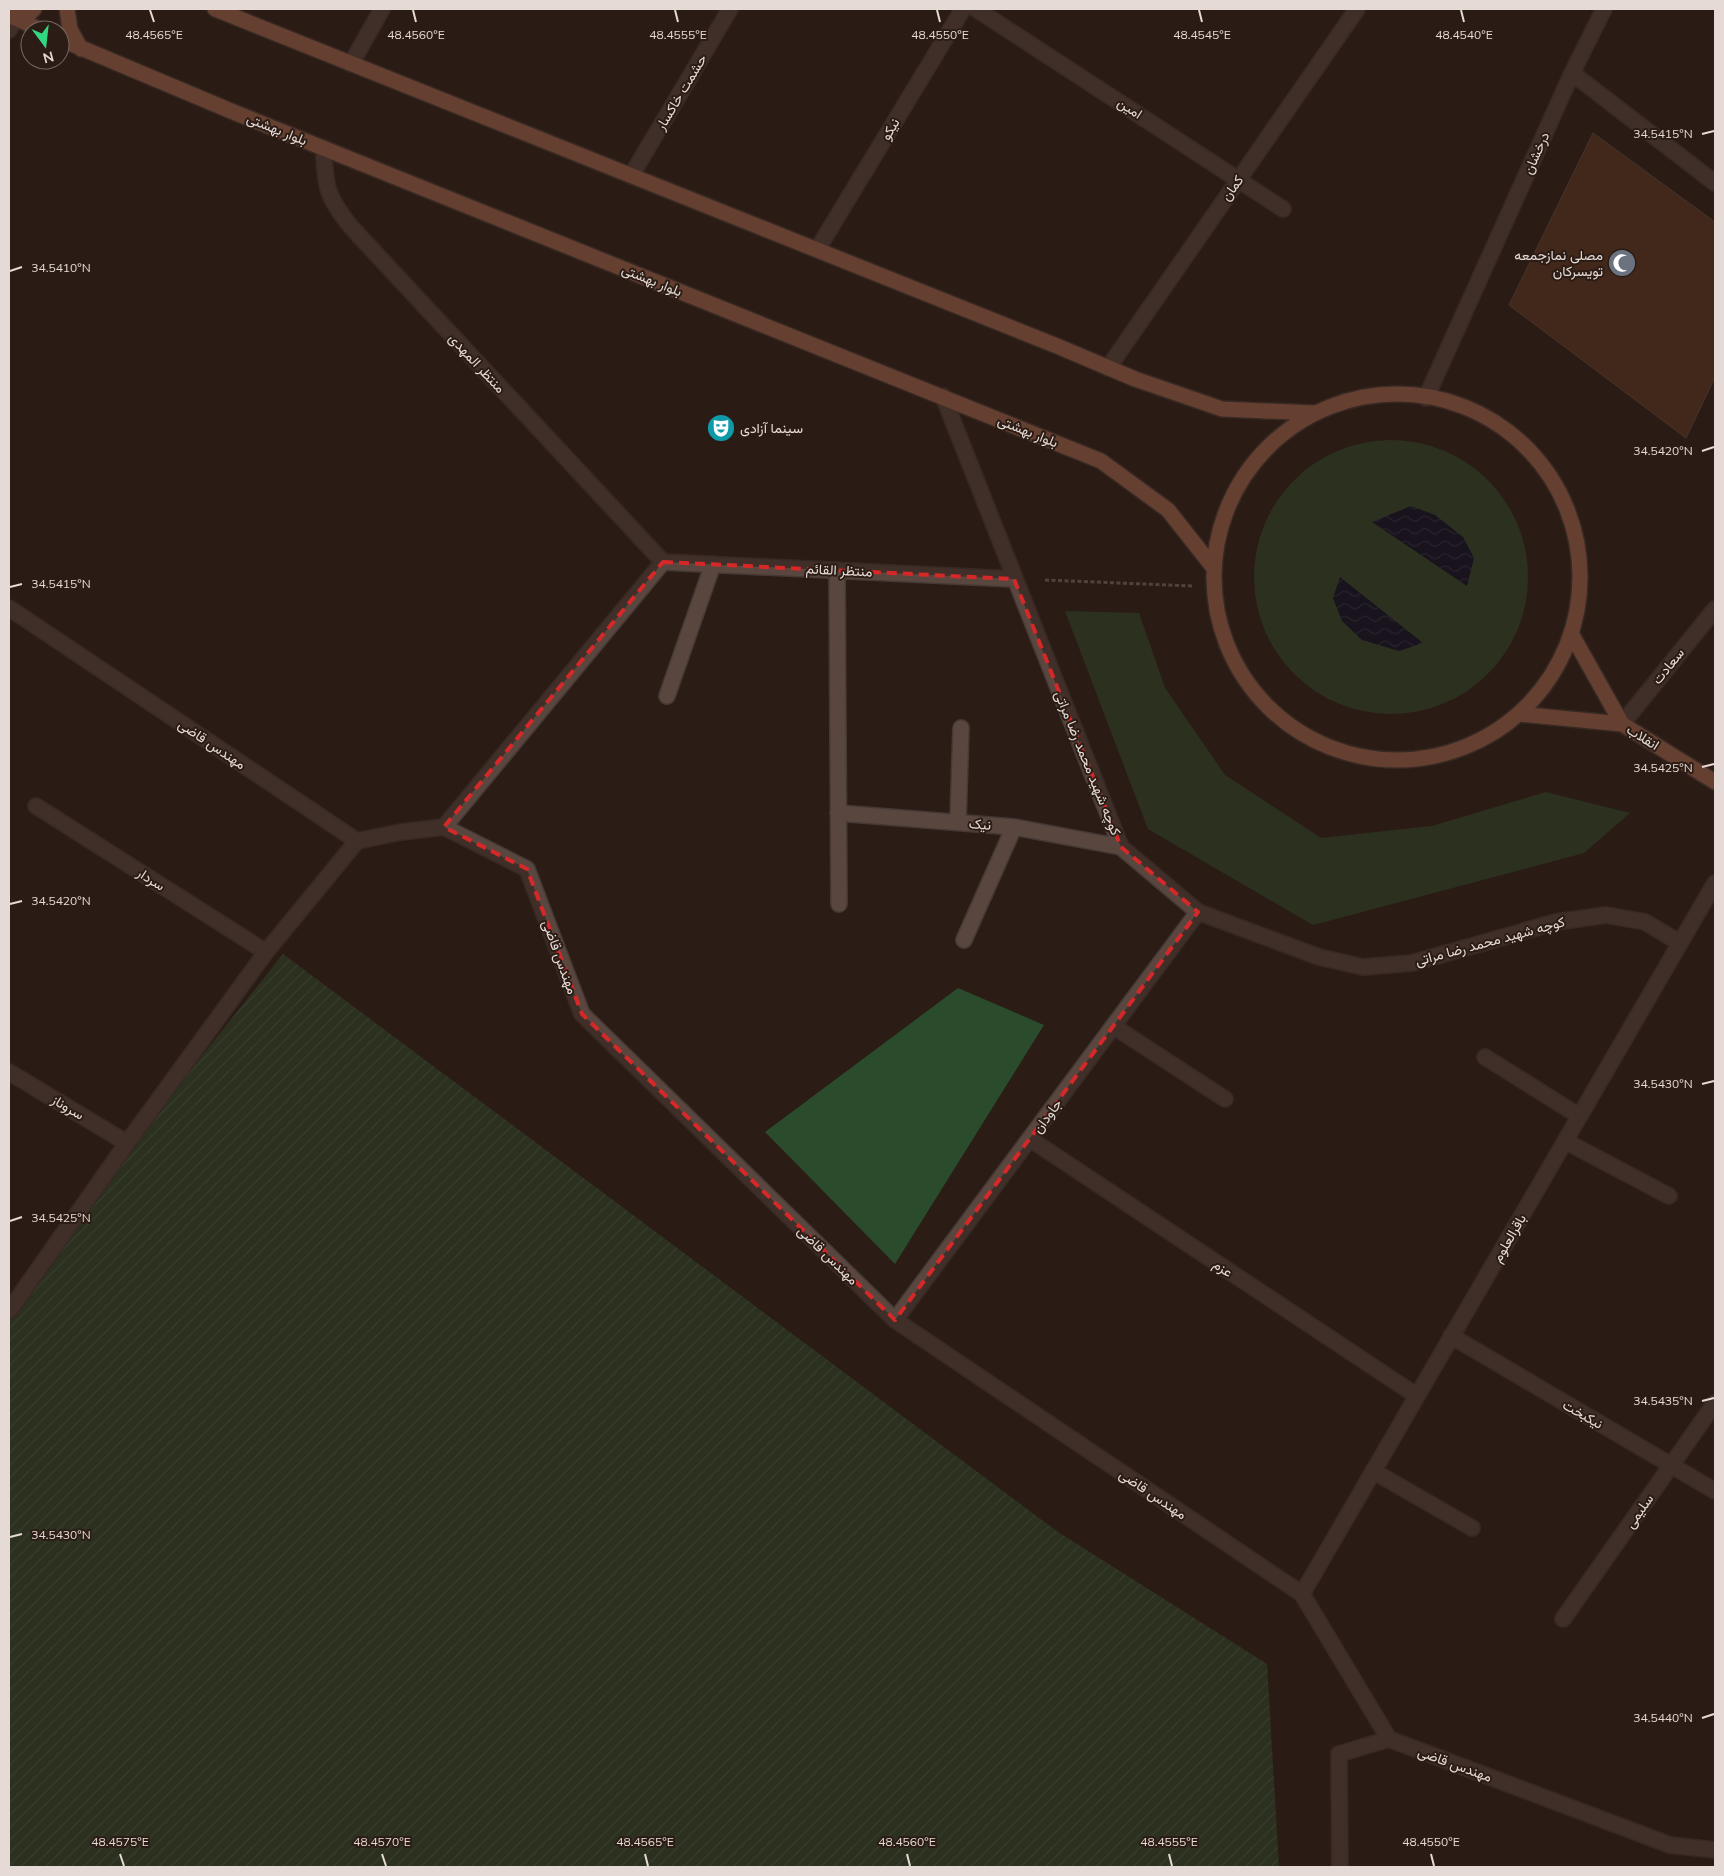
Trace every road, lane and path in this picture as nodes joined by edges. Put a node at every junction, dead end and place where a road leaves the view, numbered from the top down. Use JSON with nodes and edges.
{"nodes":[{"id":1,"x":34,"y":9,"type":"edge"},
{"id":2,"x":67,"y":9,"type":"edge"},
{"id":3,"x":215,"y":9,"type":"edge"},
{"id":4,"x":382,"y":9,"type":"edge"},
{"id":5,"x":730,"y":9,"type":"edge"},
{"id":6,"x":963,"y":9,"type":"edge"},
{"id":7,"x":976,"y":9,"type":"edge"},
{"id":8,"x":1357,"y":9,"type":"edge"},
{"id":9,"x":1604,"y":9,"type":"edge"},
{"id":10,"x":11,"y":21,"type":"edge"},
{"id":11,"x":70,"y":44,"type":"edge"},
{"id":12,"x":81,"y":49,"type":"junction"},
{"id":13,"x":352,"y":64,"type":"junction"},
{"id":14,"x":1572,"y":73,"type":"junction"},
{"id":15,"x":324,"y":148,"type":"junction"},
{"id":16,"x":632,"y":176,"type":"junction"},
{"id":17,"x":1239,"y":179,"type":"junction"},
{"id":18,"x":1715,"y":183,"type":"edge"},
{"id":19,"x":1284,"y":209,"type":"dead end"},
{"id":20,"x":817,"y":250,"type":"junction"},
{"id":21,"x":1108,"y":368,"type":"junction"},
{"id":22,"x":943,"y":396,"type":"junction"},
{"id":23,"x":1426,"y":398,"type":"junction"},
{"id":24,"x":1314,"y":413,"type":"junction"},
{"id":25,"x":663,"y":562,"type":"junction"},
{"id":26,"x":713,"y":564,"type":"junction"},
{"id":27,"x":1213,"y":567,"type":"junction"},
{"id":28,"x":837,"y":570,"type":"junction"},
{"id":29,"x":1014,"y":578,"type":"junction"},
{"id":30,"x":1214,"y":586,"type":"junction"},
{"id":31,"x":9,"y":608,"type":"edge"},
{"id":32,"x":1715,"y":609,"type":"edge"},
{"id":33,"x":1572,"y":635,"type":"junction"},
{"id":34,"x":667,"y":696,"type":"dead end"},
{"id":35,"x":1519,"y":714,"type":"junction"},
{"id":36,"x":1622,"y":724,"type":"junction"},
{"id":37,"x":961,"y":728,"type":"dead end"},
{"id":38,"x":1715,"y":782,"type":"edge"},
{"id":39,"x":36,"y":806,"type":"dead end"},
{"id":40,"x":838,"y":812,"type":"junction"},
{"id":41,"x":958,"y":822,"type":"junction"},
{"id":42,"x":444,"y":827,"type":"junction"},
{"id":43,"x":1014,"y":827,"type":"junction"},
{"id":44,"x":357,"y":841,"type":"junction"},
{"id":45,"x":1121,"y":847,"type":"junction"},
{"id":46,"x":1715,"y":882,"type":"edge"},
{"id":47,"x":839,"y":904,"type":"dead end"},
{"id":48,"x":1198,"y":912,"type":"junction"},
{"id":49,"x":964,"y":940,"type":"dead end"},
{"id":50,"x":1680,"y":943,"type":"junction"},
{"id":51,"x":266,"y":952,"type":"junction"},
{"id":52,"x":1113,"y":1026,"type":"junction"},
{"id":53,"x":1485,"y":1057,"type":"dead end"},
{"id":54,"x":9,"y":1072,"type":"edge"},
{"id":55,"x":1225,"y":1099,"type":"dead end"},
{"id":56,"x":1579,"y":1116,"type":"junction"},
{"id":57,"x":1030,"y":1139,"type":"junction"},
{"id":58,"x":1565,"y":1141,"type":"junction"},
{"id":59,"x":127,"y":1142,"type":"junction"},
{"id":60,"x":1668,"y":1196,"type":"dead end"},
{"id":61,"x":9,"y":1311,"type":"edge"},
{"id":62,"x":895,"y":1320,"type":"junction"},
{"id":63,"x":1451,"y":1336,"type":"junction"},
{"id":64,"x":1417,"y":1396,"type":"junction"},
{"id":65,"x":1715,"y":1404,"type":"edge"},
{"id":66,"x":1672,"y":1465,"type":"junction"},
{"id":67,"x":1373,"y":1471,"type":"junction"},
{"id":68,"x":1715,"y":1491,"type":"edge"},
{"id":69,"x":1472,"y":1528,"type":"dead end"},
{"id":70,"x":1302,"y":1594,"type":"junction"},
{"id":71,"x":1563,"y":1619,"type":"dead end"},
{"id":72,"x":1389,"y":1739,"type":"junction"},
{"id":73,"x":1715,"y":1850,"type":"edge"},
{"id":74,"x":1340,"y":1867,"type":"edge"}],
"edges":[{"from":1,"to":10,"type":"main road"},
{"from":2,"to":12,"type":"main road"},
{"from":3,"to":13,"type":"main road"},
{"from":4,"to":13,"type":"street"},
{"from":5,"to":16,"type":"street","name":"حشمت خاکسار"},
{"from":6,"to":20,"type":"street","name":"نیکو"},
{"from":7,"to":17,"type":"street","name":"امین"},
{"from":8,"to":17,"type":"street","name":"کمان"},
{"from":9,"to":14,"type":"street","name":"درخشان"},
{"from":11,"to":12,"type":"main road","name":"بلوار بهشتی"},
{"from":12,"to":15,"type":"main road","name":"بلوار بهشتی"},
{"from":13,"to":16,"type":"main road"},
{"from":14,"to":18,"type":"street"},
{"from":14,"to":23,"type":"street","name":"درخشان"},
{"from":15,"to":22,"type":"main road","name":"بلوار بهشتی"},
{"from":15,"to":25,"type":"street","name":"منتظر المهدی"},
{"from":16,"to":20,"type":"main road"},
{"from":17,"to":19,"type":"street","name":"امین"},
{"from":17,"to":21,"type":"street","name":"کمان"},
{"from":20,"to":21,"type":"main road"},
{"from":21,"to":24,"type":"main road"},
{"from":22,"to":27,"type":"main road","name":"بلوار بهشتی"},
{"from":22,"to":29,"type":"street","name":"کوچه شهید محمد رضا مراتی"},
{"from":23,"to":24,"type":"main road"},
{"from":23,"to":33,"type":"main road"},
{"from":24,"to":27,"type":"main road"},
{"from":25,"to":26,"type":"street","name":"منتظر القائم"},
{"from":25,"to":42,"type":"street"},
{"from":26,"to":28,"type":"street","name":"منتظر القائم"},
{"from":26,"to":34,"type":"street"},
{"from":27,"to":30,"type":"main road"},
{"from":28,"to":29,"type":"street","name":"منتظر القائم"},
{"from":28,"to":40,"type":"street"},
{"from":29,"to":30,"type":"path"},
{"from":29,"to":45,"type":"street","name":"کوچه شهید محمد رضا مراتی"},
{"from":30,"to":35,"type":"main road"},
{"from":31,"to":44,"type":"street","name":"مهندس قاضی"},
{"from":32,"to":36,"type":"street","name":"سعادت"},
{"from":33,"to":35,"type":"main road"},
{"from":33,"to":36,"type":"main road"},
{"from":35,"to":36,"type":"main road"},
{"from":36,"to":38,"type":"main road","name":"انقلاب"},
{"from":37,"to":41,"type":"street"},
{"from":39,"to":51,"type":"street","name":"سردار"},
{"from":40,"to":41,"type":"street","name":"نیک"},
{"from":40,"to":47,"type":"street"},
{"from":41,"to":43,"type":"street","name":"نیک"},
{"from":42,"to":44,"type":"street"},
{"from":42,"to":62,"type":"street","name":"مهندس قاضی"},
{"from":43,"to":45,"type":"street","name":"نیک"},
{"from":43,"to":49,"type":"street"},
{"from":44,"to":51,"type":"street"},
{"from":45,"to":48,"type":"street","name":"کوچه شهید محمد رضا مراتی"},
{"from":46,"to":50,"type":"street","name":"باقرالعلوم"},
{"from":48,"to":50,"type":"street","name":"کوچه شهید محمد رضا مراتی"},
{"from":48,"to":52,"type":"street","name":"جاودان"},
{"from":50,"to":56,"type":"street","name":"باقرالعلوم"},
{"from":51,"to":59,"type":"street"},
{"from":52,"to":55,"type":"street"},
{"from":52,"to":57,"type":"street","name":"جاودان"},
{"from":53,"to":56,"type":"street"},
{"from":54,"to":59,"type":"street","name":"سروناز"},
{"from":56,"to":58,"type":"street","name":"باقرالعلوم"},
{"from":57,"to":62,"type":"street","name":"جاودان"},
{"from":57,"to":64,"type":"street","name":"عزم"},
{"from":58,"to":60,"type":"street"},
{"from":58,"to":63,"type":"street","name":"باقرالعلوم"},
{"from":59,"to":61,"type":"street"},
{"from":62,"to":70,"type":"street","name":"مهندس قاضی"},
{"from":63,"to":64,"type":"street","name":"باقرالعلوم"},
{"from":63,"to":66,"type":"street","name":"نیکبخت"},
{"from":64,"to":67,"type":"street","name":"باقرالعلوم"},
{"from":65,"to":66,"type":"street","name":"سلیمی"},
{"from":66,"to":68,"type":"street","name":"نیکبخت"},
{"from":66,"to":71,"type":"street","name":"سلیمی"},
{"from":67,"to":69,"type":"street"},
{"from":67,"to":70,"type":"street","name":"باقرالعلوم"},
{"from":70,"to":72,"type":"street","name":"مهندس قاضی"},
{"from":72,"to":73,"type":"street","name":"مهندس قاضی"},
{"from":72,"to":74,"type":"street"}]}
